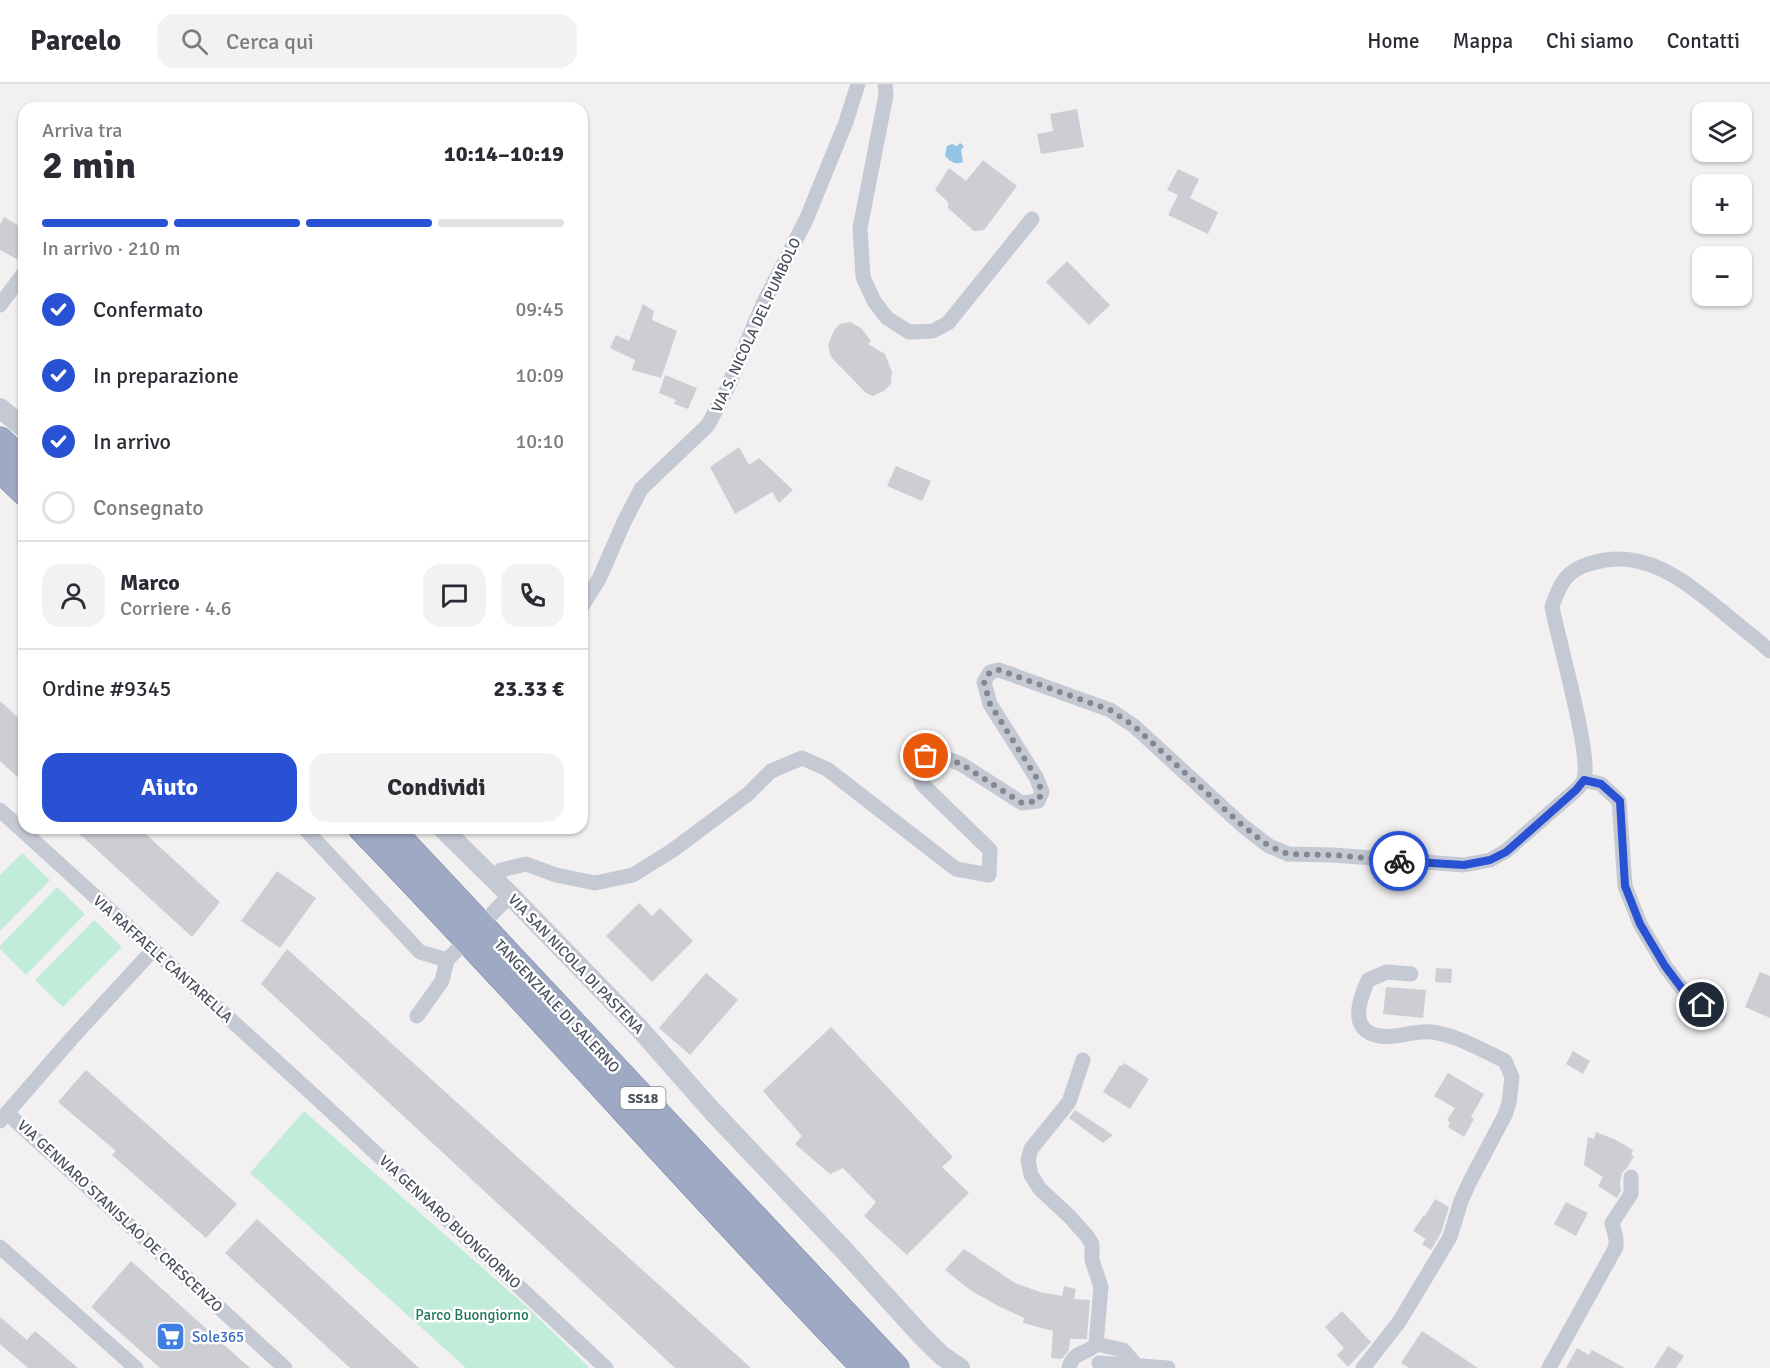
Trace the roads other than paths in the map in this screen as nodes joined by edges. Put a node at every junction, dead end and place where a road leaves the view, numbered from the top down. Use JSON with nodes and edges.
{"nodes":[{"id":1,"x":858,"y":84,"type":"edge"},
{"id":2,"x":885,"y":84,"type":"edge"},
{"id":3,"x":1032,"y":219,"type":"dead end"},
{"id":4,"x":18,"y":281,"type":"edge"},
{"id":5,"x":0,"y":306,"type":"edge"},
{"id":6,"x":0,"y":408,"type":"edge"},
{"id":7,"x":18,"y":423,"type":"edge"},
{"id":8,"x":0,"y":440,"type":"edge"},
{"id":9,"x":18,"y":457,"type":"edge"},
{"id":10,"x":0,"y":469,"type":"edge"},
{"id":11,"x":18,"y":486,"type":"edge"},
{"id":12,"x":588,"y":596,"type":"edge"},
{"id":13,"x":1770,"y":651,"type":"edge"},
{"id":14,"x":1584,"y":780,"type":"junction"},
{"id":15,"x":2,"y":816,"type":"edge"},
{"id":16,"x":18,"y":830,"type":"edge"},
{"id":17,"x":22,"y":834,"type":"edge"},
{"id":18,"x":310,"y":834,"type":"edge"},
{"id":19,"x":367,"y":834,"type":"edge"},
{"id":20,"x":396,"y":834,"type":"edge"},
{"id":21,"x":448,"y":834,"type":"edge"},
{"id":22,"x":504,"y":888,"type":"junction"},
{"id":23,"x":490,"y":916,"type":"dead end"},
{"id":24,"x":153,"y":950,"type":"junction"},
{"id":25,"x":1411,"y":974,"type":"dead end"},
{"id":26,"x":1719,"y":1015,"type":"dead end"},
{"id":27,"x":417,"y":1016,"type":"dead end"},
{"id":28,"x":1083,"y":1060,"type":"dead end"},
{"id":29,"x":320,"y":1101,"type":"joint"},
{"id":30,"x":4,"y":1117,"type":"edge"},
{"id":31,"x":1631,"y":1177,"type":"dead end"},
{"id":32,"x":0,"y":1246,"type":"edge"},
{"id":33,"x":1096,"y":1344,"type":"junction"},
{"id":34,"x":1099,"y":1363,"type":"dead end"},
{"id":35,"x":1137,"y":1366,"type":"junction"},
{"id":36,"x":136,"y":1368,"type":"edge"},
{"id":37,"x":285,"y":1368,"type":"edge"},
{"id":38,"x":606,"y":1368,"type":"edge"},
{"id":39,"x":866,"y":1368,"type":"edge"},
{"id":40,"x":896,"y":1368,"type":"edge"},
{"id":41,"x":960,"y":1368,"type":"edge"},
{"id":42,"x":1069,"y":1368,"type":"edge"},
{"id":43,"x":1168,"y":1368,"type":"edge"},
{"id":44,"x":1363,"y":1368,"type":"edge"},
{"id":45,"x":1549,"y":1368,"type":"edge"}],
"edges":[{"from":1,"to":12,"type":"street","name":"VIA S. NICOLA DEL PUMBOLO"},
{"from":2,"to":3,"type":"street"},
{"from":4,"to":5,"type":"street"},
{"from":6,"to":7,"type":"street"},
{"from":8,"to":9,"type":"highway"},
{"from":10,"to":11,"type":"highway"},
{"from":13,"to":14,"type":"street"},
{"from":14,"to":22,"type":"street","name":"VIA SAN NICOLA DI PASTENA"},
{"from":14,"to":26,"type":"street"},
{"from":15,"to":16,"type":"street","name":"VIA RAFFAELE CANTARELLA"},
{"from":17,"to":24,"type":"street","name":"VIA RAFFAELE CANTARELLA"},
{"from":18,"to":27,"type":"street"},
{"from":19,"to":39,"type":"highway","name":"TANGENZIALE DI SALERNO","number":"SS18"},
{"from":20,"to":40,"type":"highway","name":"TANGENZIALE DI SALERNO","number":"SS18"},
{"from":21,"to":22,"type":"street"},
{"from":22,"to":23,"type":"street"},
{"from":22,"to":41,"type":"street","name":"VIA SAN NICOLA DI PASTENA"},
{"from":24,"to":29,"type":"street","name":"VIA RAFFAELE CANTARELLA"},
{"from":24,"to":30,"type":"street"},
{"from":25,"to":44,"type":"street"},
{"from":28,"to":33,"type":"street"},
{"from":29,"to":38,"type":"street","name":"VIA GENNARO BUONGIORNO"},
{"from":30,"to":37,"type":"street","name":"VIA GENNARO STANISLAO DE CRESCENZO"},
{"from":31,"to":45,"type":"street"},
{"from":32,"to":36,"type":"street"},
{"from":33,"to":35,"type":"street"},
{"from":33,"to":42,"type":"street"},
{"from":34,"to":35,"type":"street"},
{"from":35,"to":43,"type":"street"}]}
